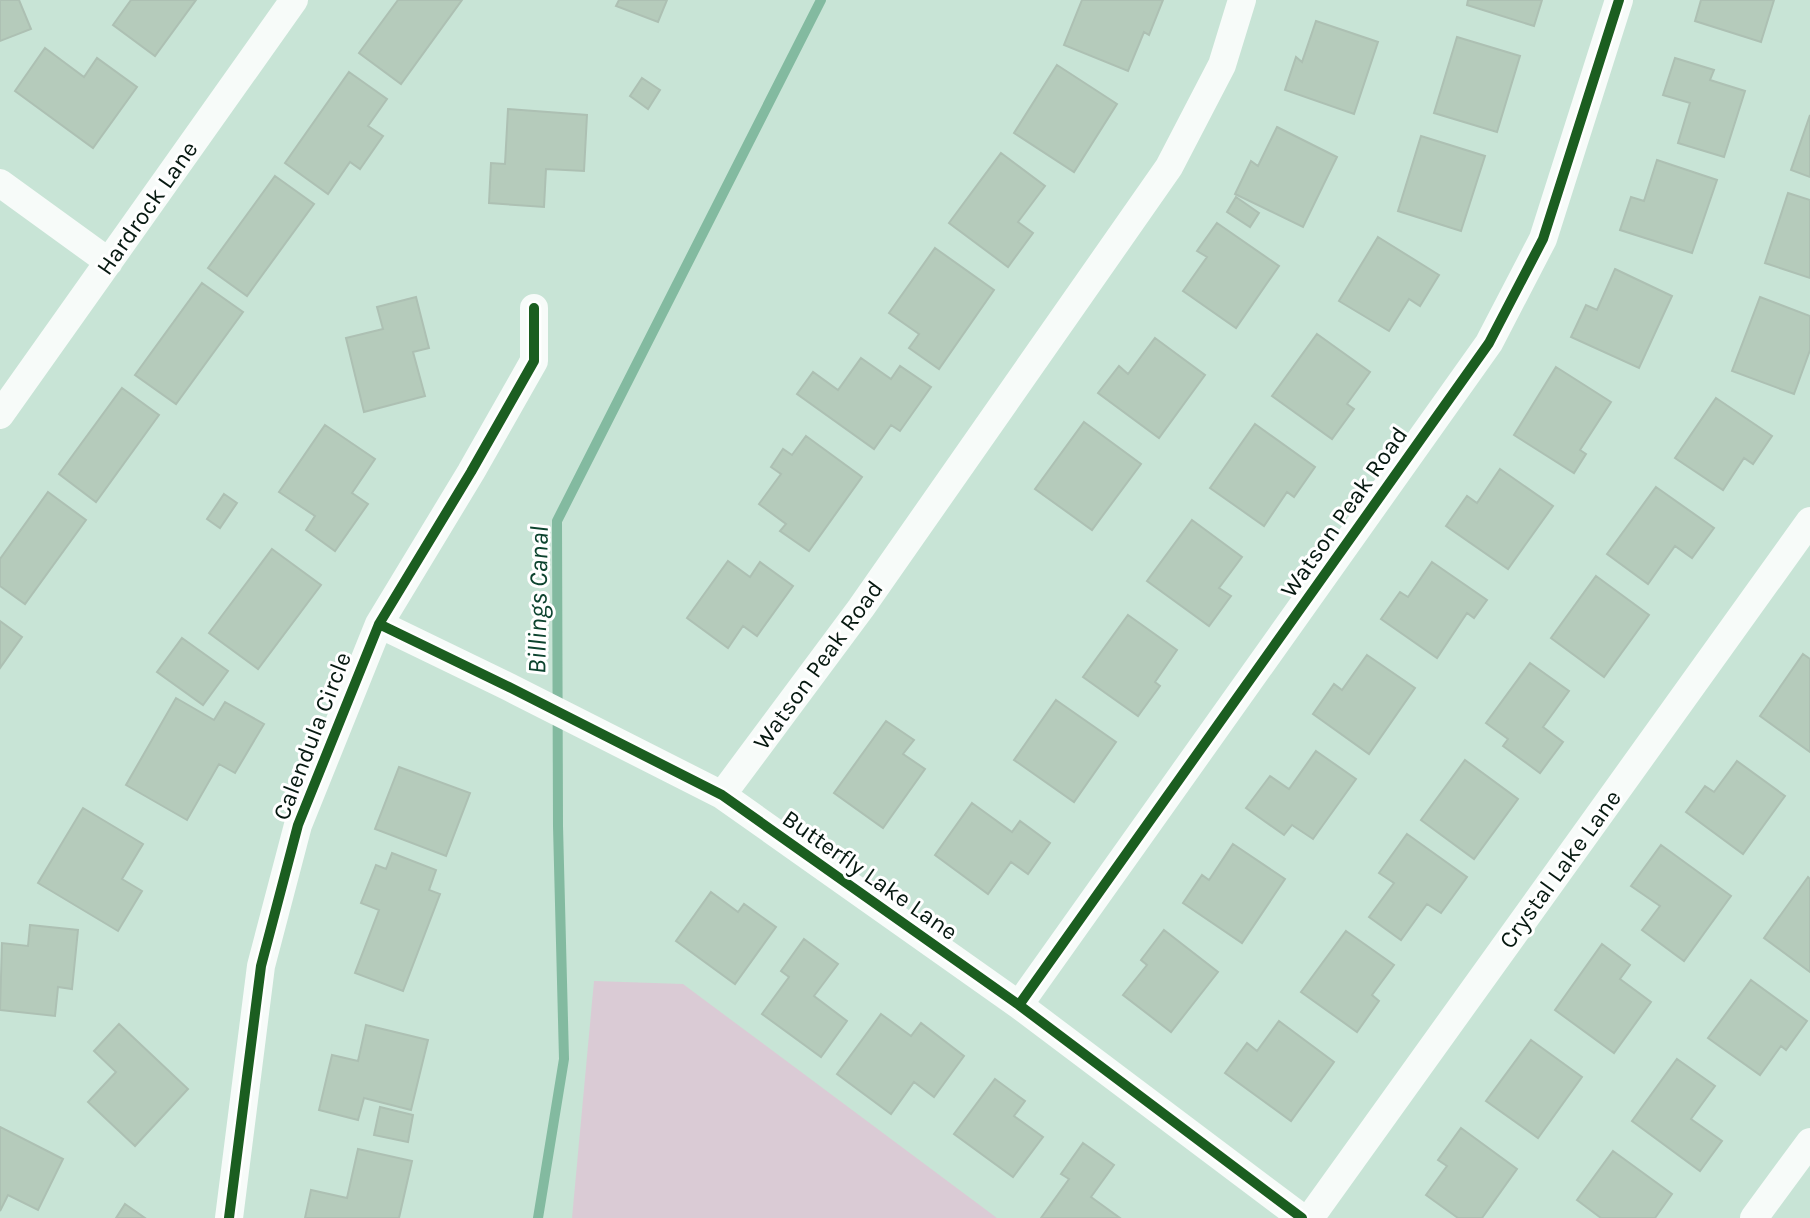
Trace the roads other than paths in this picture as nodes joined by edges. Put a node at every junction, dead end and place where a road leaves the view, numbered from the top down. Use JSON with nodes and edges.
{"nodes":[{"id":1,"x":294,"y":0,"type":"edge"},
{"id":2,"x":1242,"y":0,"type":"edge"},
{"id":3,"x":1619,"y":0,"type":"edge"},
{"id":4,"x":0,"y":183,"type":"edge"},
{"id":5,"x":109,"y":262,"type":"junction"},
{"id":6,"x":534,"y":308,"type":"dead end"},
{"id":7,"x":0,"y":415,"type":"edge"},
{"id":8,"x":1810,"y":521,"type":"edge"},
{"id":9,"x":379,"y":624,"type":"junction"},
{"id":10,"x":722,"y":796,"type":"junction"},
{"id":11,"x":1019,"y":1005,"type":"junction"},
{"id":12,"x":1810,"y":1142,"type":"edge"},
{"id":13,"x":229,"y":1218,"type":"edge"},
{"id":14,"x":1302,"y":1218,"type":"edge"},
{"id":15,"x":1310,"y":1218,"type":"edge"},
{"id":16,"x":1754,"y":1218,"type":"edge"}],
"edges":[{"from":1,"to":5,"type":"street","name":"Hardrock Lane"},
{"from":2,"to":10,"type":"street","name":"Watson Peak Road"},
{"from":3,"to":11,"type":"street","name":"Watson Peak Road"},
{"from":4,"to":5,"type":"street"},
{"from":5,"to":7,"type":"street","name":"Hardrock Lane"},
{"from":6,"to":9,"type":"street","name":"Calendula Circle"},
{"from":8,"to":15,"type":"street","name":"Crystal Lake Lane"},
{"from":9,"to":10,"type":"street","name":"Butterfly Lake Lane"},
{"from":9,"to":13,"type":"street","name":"Calendula Circle"},
{"from":10,"to":11,"type":"street","name":"Butterfly Lake Lane"},
{"from":11,"to":14,"type":"street","name":"Butterfly Lake Lane"},
{"from":12,"to":16,"type":"street"}]}
